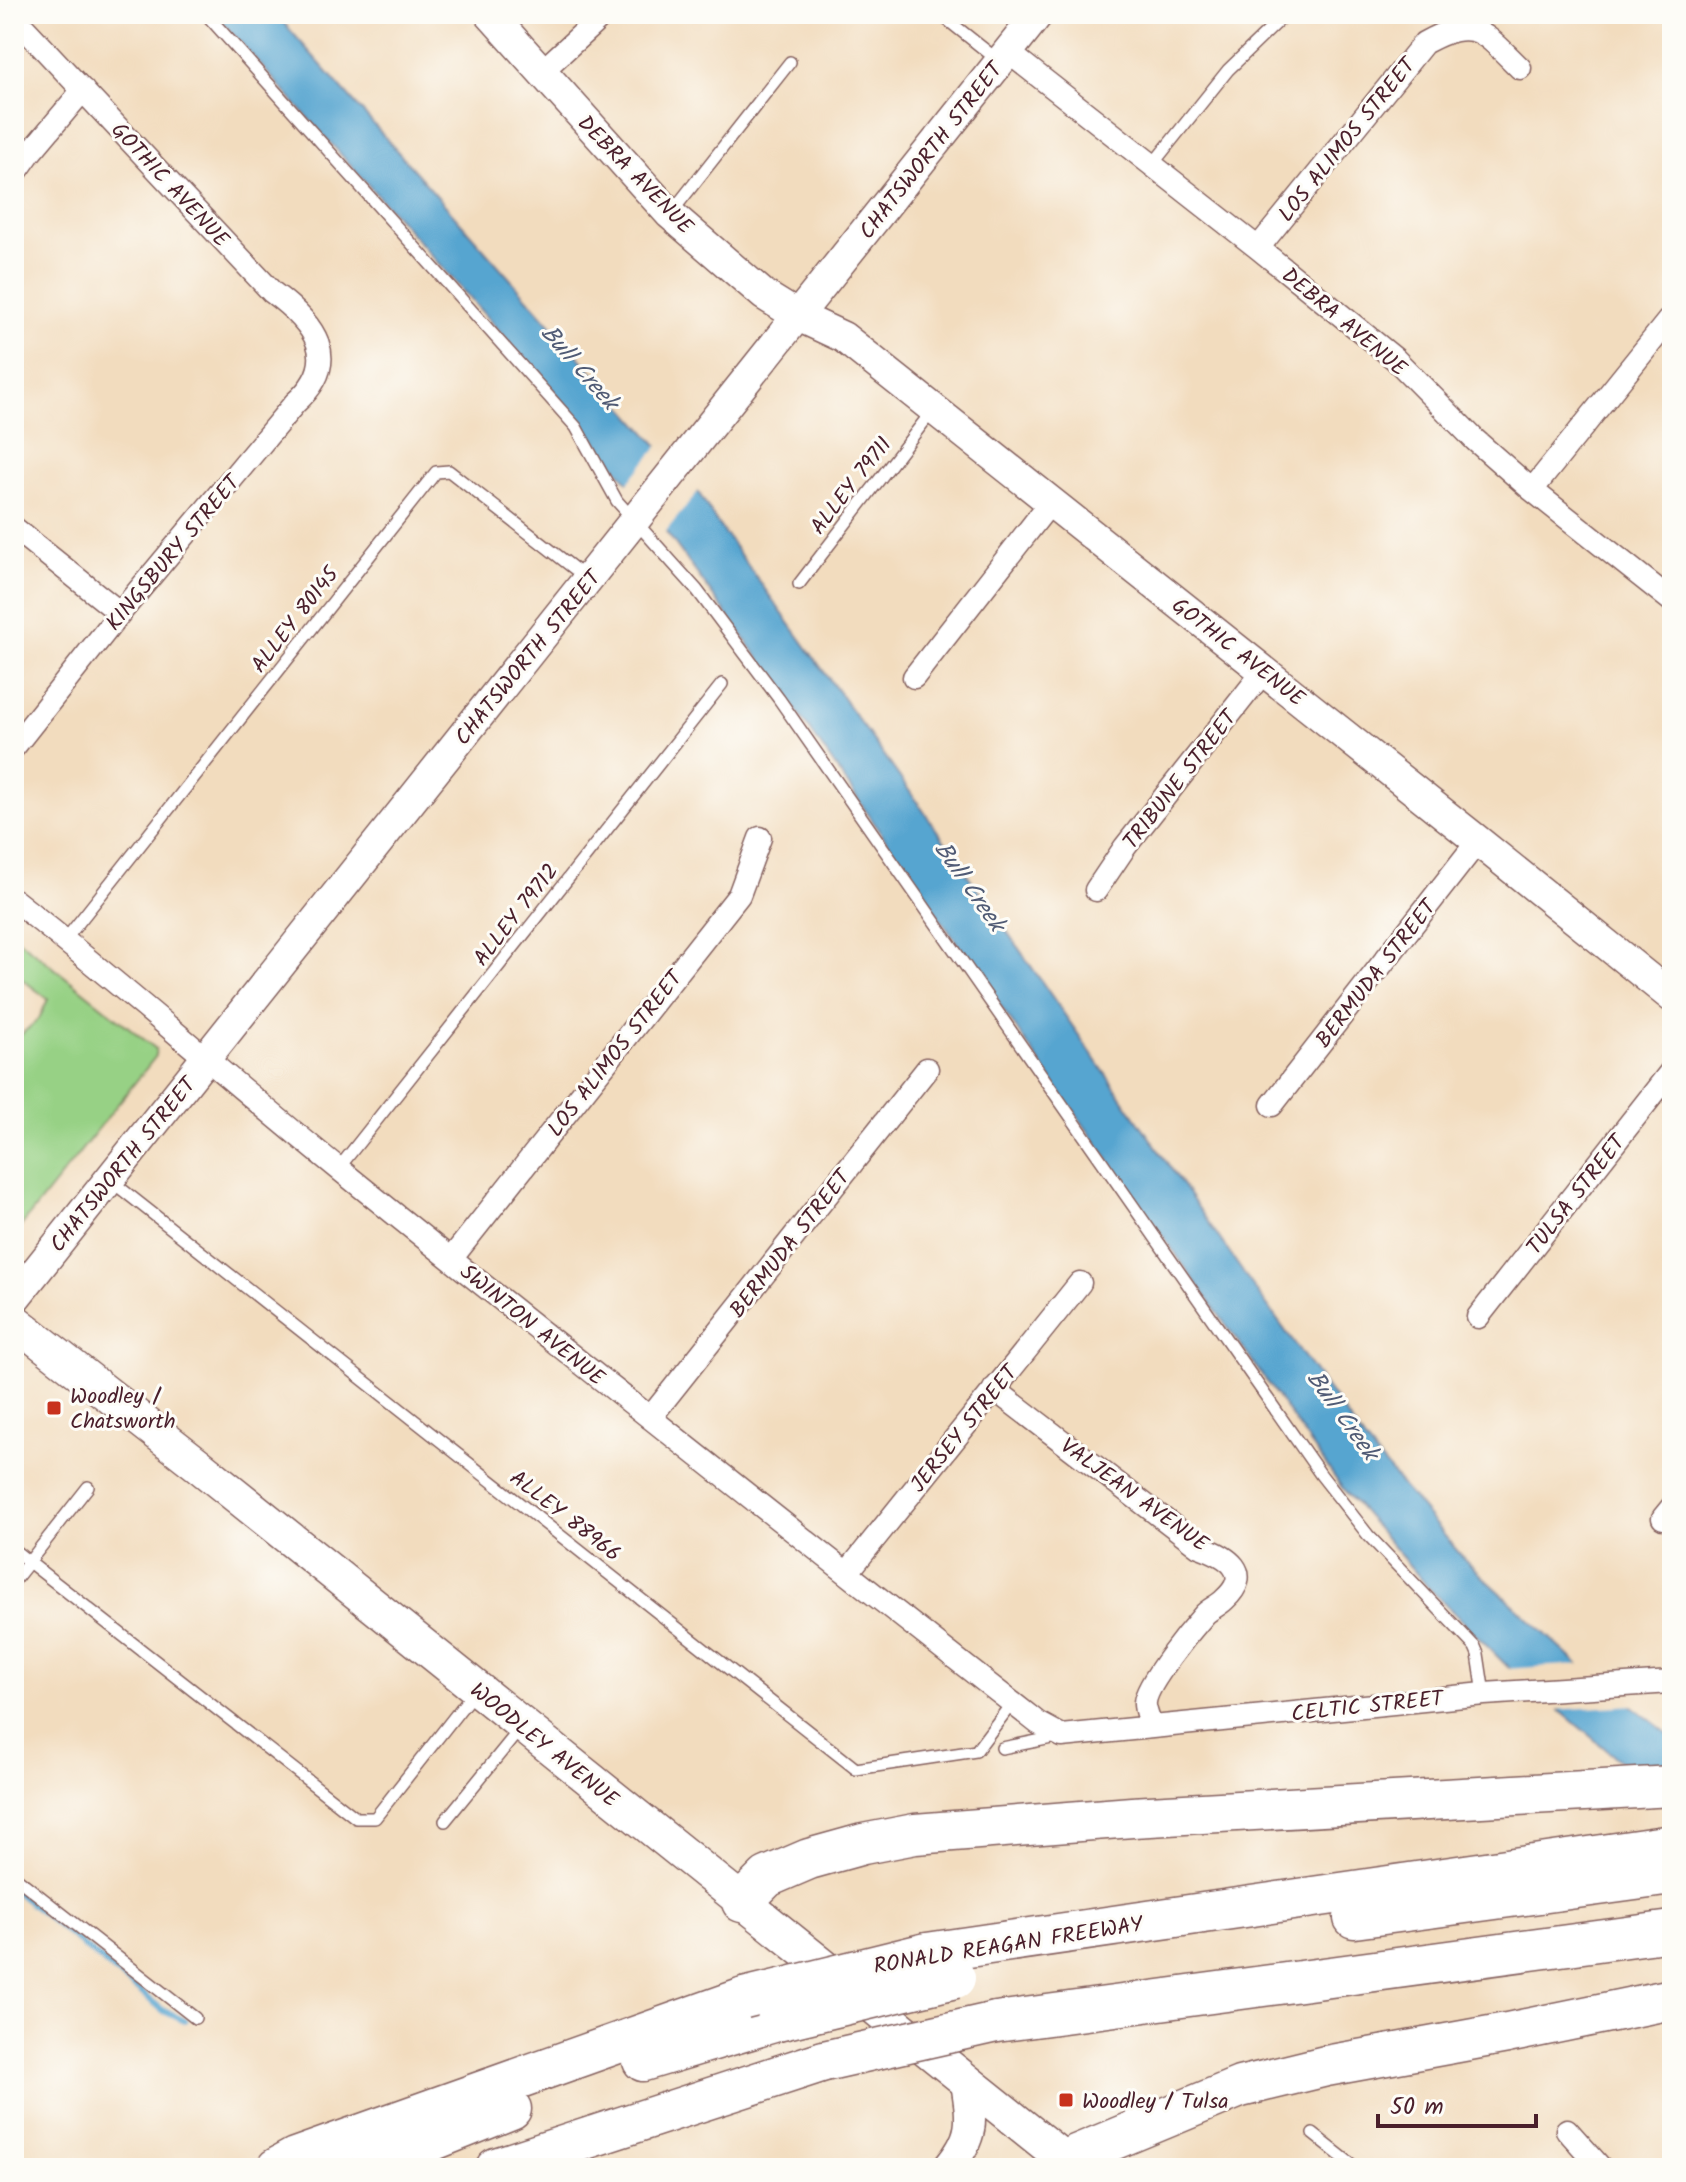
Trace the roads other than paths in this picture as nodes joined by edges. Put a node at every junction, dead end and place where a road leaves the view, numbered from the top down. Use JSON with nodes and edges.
{"nodes":[{"id":1,"x":206,"y":14,"type":"edge"},
{"id":2,"x":490,"y":14,"type":"edge"},
{"id":3,"x":604,"y":14,"type":"edge"},
{"id":4,"x":940,"y":14,"type":"edge"},
{"id":5,"x":1038,"y":14,"type":"edge"},
{"id":6,"x":1286,"y":14,"type":"edge"},
{"id":7,"x":14,"y":17,"type":"edge"},
{"id":8,"x":1004,"y":57,"type":"junction"},
{"id":9,"x":790,"y":62,"type":"dead end"},
{"id":10,"x":1520,"y":68,"type":"dead end"},
{"id":11,"x":541,"y":72,"type":"junction"},
{"id":12,"x":83,"y":90,"type":"junction"},
{"id":13,"x":1152,"y":165,"type":"junction"},
{"id":14,"x":14,"y":175,"type":"edge"},
{"id":15,"x":670,"y":214,"type":"junction"},
{"id":16,"x":1258,"y":248,"type":"junction"},
{"id":17,"x":798,"y":316,"type":"junction"},
{"id":18,"x":1672,"y":316,"type":"edge"},
{"id":19,"x":320,"y":354,"type":"joint"},
{"id":20,"x":934,"y":409,"type":"junction"},
{"id":21,"x":1532,"y":490,"type":"junction"},
{"id":22,"x":1050,"y":503,"type":"junction"},
{"id":23,"x":638,"y":517,"type":"junction"},
{"id":24,"x":14,"y":528,"type":"edge"},
{"id":25,"x":588,"y":580,"type":"junction"},
{"id":26,"x":799,"y":584,"type":"dead end"},
{"id":27,"x":1672,"y":601,"type":"edge"},
{"id":28,"x":120,"y":613,"type":"junction"},
{"id":29,"x":1264,"y":671,"type":"junction"},
{"id":30,"x":914,"y":677,"type":"dead end"},
{"id":31,"x":722,"y":684,"type":"dead end"},
{"id":32,"x":14,"y":747,"type":"edge"},
{"id":33,"x":760,"y":838,"type":"dead end"},
{"id":34,"x":1478,"y":841,"type":"junction"},
{"id":35,"x":1096,"y":890,"type":"dead end"},
{"id":36,"x":14,"y":900,"type":"edge"},
{"id":37,"x":65,"y":940,"type":"junction"},
{"id":38,"x":1672,"y":997,"type":"edge"},
{"id":39,"x":205,"y":1059,"type":"junction"},
{"id":40,"x":927,"y":1069,"type":"dead end"},
{"id":41,"x":1672,"y":1070,"type":"edge"},
{"id":42,"x":1272,"y":1105,"type":"dead end"},
{"id":43,"x":338,"y":1169,"type":"junction"},
{"id":44,"x":109,"y":1180,"type":"junction"},
{"id":45,"x":451,"y":1259,"type":"junction"},
{"id":46,"x":1080,"y":1283,"type":"dead end"},
{"id":47,"x":14,"y":1299,"type":"edge"},
{"id":48,"x":1478,"y":1317,"type":"dead end"},
{"id":49,"x":14,"y":1321,"type":"edge"},
{"id":50,"x":994,"y":1389,"type":"junction"},
{"id":51,"x":650,"y":1418,"type":"junction"},
{"id":52,"x":88,"y":1487,"type":"dead end"},
{"id":53,"x":14,"y":1550,"type":"edge"},
{"id":54,"x":29,"y":1562,"type":"junction"},
{"id":55,"x":847,"y":1573,"type":"junction"},
{"id":56,"x":14,"y":1581,"type":"edge"},
{"id":57,"x":1672,"y":1682,"type":"edge"},
{"id":58,"x":476,"y":1689,"type":"junction"},
{"id":59,"x":1484,"y":1694,"type":"junction"},
{"id":60,"x":1012,"y":1703,"type":"junction"},
{"id":61,"x":522,"y":1725,"type":"junction"},
{"id":62,"x":1151,"y":1726,"type":"junction"},
{"id":63,"x":1062,"y":1736,"type":"junction"},
{"id":64,"x":1002,"y":1748,"type":"dead end"},
{"id":65,"x":1672,"y":1786,"type":"edge"},
{"id":66,"x":445,"y":1821,"type":"dead end"},
{"id":67,"x":1656,"y":1862,"type":"edge"},
{"id":68,"x":14,"y":1876,"type":"edge"},
{"id":69,"x":742,"y":1902,"type":"junction"},
{"id":70,"x":1672,"y":1931,"type":"edge"},
{"id":71,"x":941,"y":1966,"type":"junction"},
{"id":72,"x":1672,"y":1999,"type":"edge"},
{"id":73,"x":195,"y":2018,"type":"dead end"},
{"id":74,"x":966,"y":2082,"type":"junction"},
{"id":75,"x":1567,"y":2130,"type":"dead end"},
{"id":76,"x":1313,"y":2134,"type":"dead end"},
{"id":77,"x":1060,"y":2165,"type":"edge"},
{"id":78,"x":277,"y":2168,"type":"edge"},
{"id":79,"x":370,"y":2168,"type":"edge"},
{"id":80,"x":496,"y":2168,"type":"edge"},
{"id":81,"x":948,"y":2168,"type":"edge"},
{"id":82,"x":1356,"y":2168,"type":"edge"},
{"id":83,"x":1601,"y":2168,"type":"edge"}],
"edges":[{"from":1,"to":23,"type":"lane"},
{"from":2,"to":11,"type":"street","name":"DEBRA AVENUE"},
{"from":3,"to":11,"type":"street"},
{"from":4,"to":8,"type":"lane"},
{"from":5,"to":8,"type":"street","name":"CHATSWORTH STREET"},
{"from":6,"to":13,"type":"lane"},
{"from":7,"to":12,"type":"street","name":"GOTHIC AVENUE"},
{"from":8,"to":13,"type":"street","name":"DEBRA AVENUE"},
{"from":8,"to":17,"type":"street","name":"CHATSWORTH STREET"},
{"from":9,"to":15,"type":"lane"},
{"from":10,"to":16,"type":"street","name":"LOS ALIMOS STREET"},
{"from":11,"to":15,"type":"street","name":"DEBRA AVENUE"},
{"from":12,"to":14,"type":"street"},
{"from":12,"to":19,"type":"street","name":"GOTHIC AVENUE"},
{"from":13,"to":16,"type":"street","name":"DEBRA AVENUE"},
{"from":15,"to":17,"type":"street","name":"DEBRA AVENUE"},
{"from":16,"to":21,"type":"street","name":"DEBRA AVENUE"},
{"from":17,"to":20,"type":"street","name":"GOTHIC AVENUE"},
{"from":17,"to":23,"type":"street","name":"CHATSWORTH STREET"},
{"from":18,"to":21,"type":"street"},
{"from":19,"to":28,"type":"street","name":"KINGSBURY STREET"},
{"from":20,"to":22,"type":"street","name":"GOTHIC AVENUE"},
{"from":20,"to":26,"type":"lane","name":"ALLEY 79711"},
{"from":21,"to":27,"type":"street","name":"DEBRA AVENUE"},
{"from":22,"to":29,"type":"street","name":"GOTHIC AVENUE"},
{"from":22,"to":30,"type":"street"},
{"from":23,"to":25,"type":"street","name":"CHATSWORTH STREET"},
{"from":23,"to":59,"type":"lane"},
{"from":24,"to":28,"type":"street"},
{"from":25,"to":37,"type":"lane","name":"ALLEY 80145"},
{"from":25,"to":39,"type":"street","name":"CHATSWORTH STREET"},
{"from":28,"to":32,"type":"street","name":"KINGSBURY STREET"},
{"from":29,"to":34,"type":"street","name":"GOTHIC AVENUE"},
{"from":29,"to":35,"type":"street","name":"TRIBUNE STREET"},
{"from":31,"to":43,"type":"lane","name":"ALLEY 79712"},
{"from":33,"to":45,"type":"street","name":"LOS ALIMOS STREET"},
{"from":34,"to":38,"type":"street","name":"GOTHIC AVENUE"},
{"from":34,"to":42,"type":"street","name":"BERMUDA STREET"},
{"from":36,"to":37,"type":"street","name":"SWINTON AVENUE"},
{"from":37,"to":39,"type":"street","name":"SWINTON AVENUE"},
{"from":39,"to":43,"type":"street","name":"SWINTON AVENUE"},
{"from":39,"to":44,"type":"street","name":"CHATSWORTH STREET"},
{"from":40,"to":51,"type":"street","name":"BERMUDA STREET"},
{"from":41,"to":48,"type":"street","name":"TULSA STREET"},
{"from":43,"to":45,"type":"street","name":"SWINTON AVENUE"},
{"from":44,"to":47,"type":"street","name":"CHATSWORTH STREET"},
{"from":44,"to":60,"type":"lane","name":"ALLEY 88966"},
{"from":45,"to":51,"type":"street","name":"SWINTON AVENUE"},
{"from":46,"to":50,"type":"street","name":"JERSEY STREET"},
{"from":49,"to":58,"type":"main road","name":"WOODLEY AVENUE"},
{"from":50,"to":55,"type":"street","name":"JERSEY STREET"},
{"from":50,"to":62,"type":"street","name":"VALJEAN AVENUE"},
{"from":51,"to":55,"type":"street","name":"SWINTON AVENUE"},
{"from":52,"to":54,"type":"lane"},
{"from":53,"to":54,"type":"lane"},
{"from":54,"to":56,"type":"lane"},
{"from":54,"to":58,"type":"lane"},
{"from":55,"to":60,"type":"street","name":"SWINTON AVENUE"},
{"from":57,"to":59,"type":"street","name":"CELTIC STREET"},
{"from":58,"to":61,"type":"main road","name":"WOODLEY AVENUE"},
{"from":59,"to":62,"type":"street","name":"CELTIC STREET"},
{"from":60,"to":63,"type":"street","name":"SWINTON AVENUE"},
{"from":61,"to":66,"type":"lane"},
{"from":61,"to":69,"type":"main road","name":"WOODLEY AVENUE"},
{"from":62,"to":63,"type":"street","name":"CELTIC STREET"},
{"from":63,"to":64,"type":"lane"},
{"from":65,"to":69,"type":"highway"},
{"from":67,"to":71,"type":"highway","name":"RONALD REAGAN FREEWAY"},
{"from":68,"to":73,"type":"lane"},
{"from":69,"to":74,"type":"main road","name":"WOODLEY AVENUE"},
{"from":70,"to":80,"type":"highway","bridge":true},
{"from":71,"to":78,"type":"highway","name":"RONALD REAGAN FREEWAY","bridge":true},
{"from":71,"to":79,"type":"highway","bridge":true},
{"from":72,"to":77,"type":"highway"},
{"from":74,"to":77,"type":"main road","name":"WOODLEY AVENUE"},
{"from":74,"to":81,"type":"street"},
{"from":75,"to":83,"type":"street"},
{"from":76,"to":82,"type":"lane"}]}
